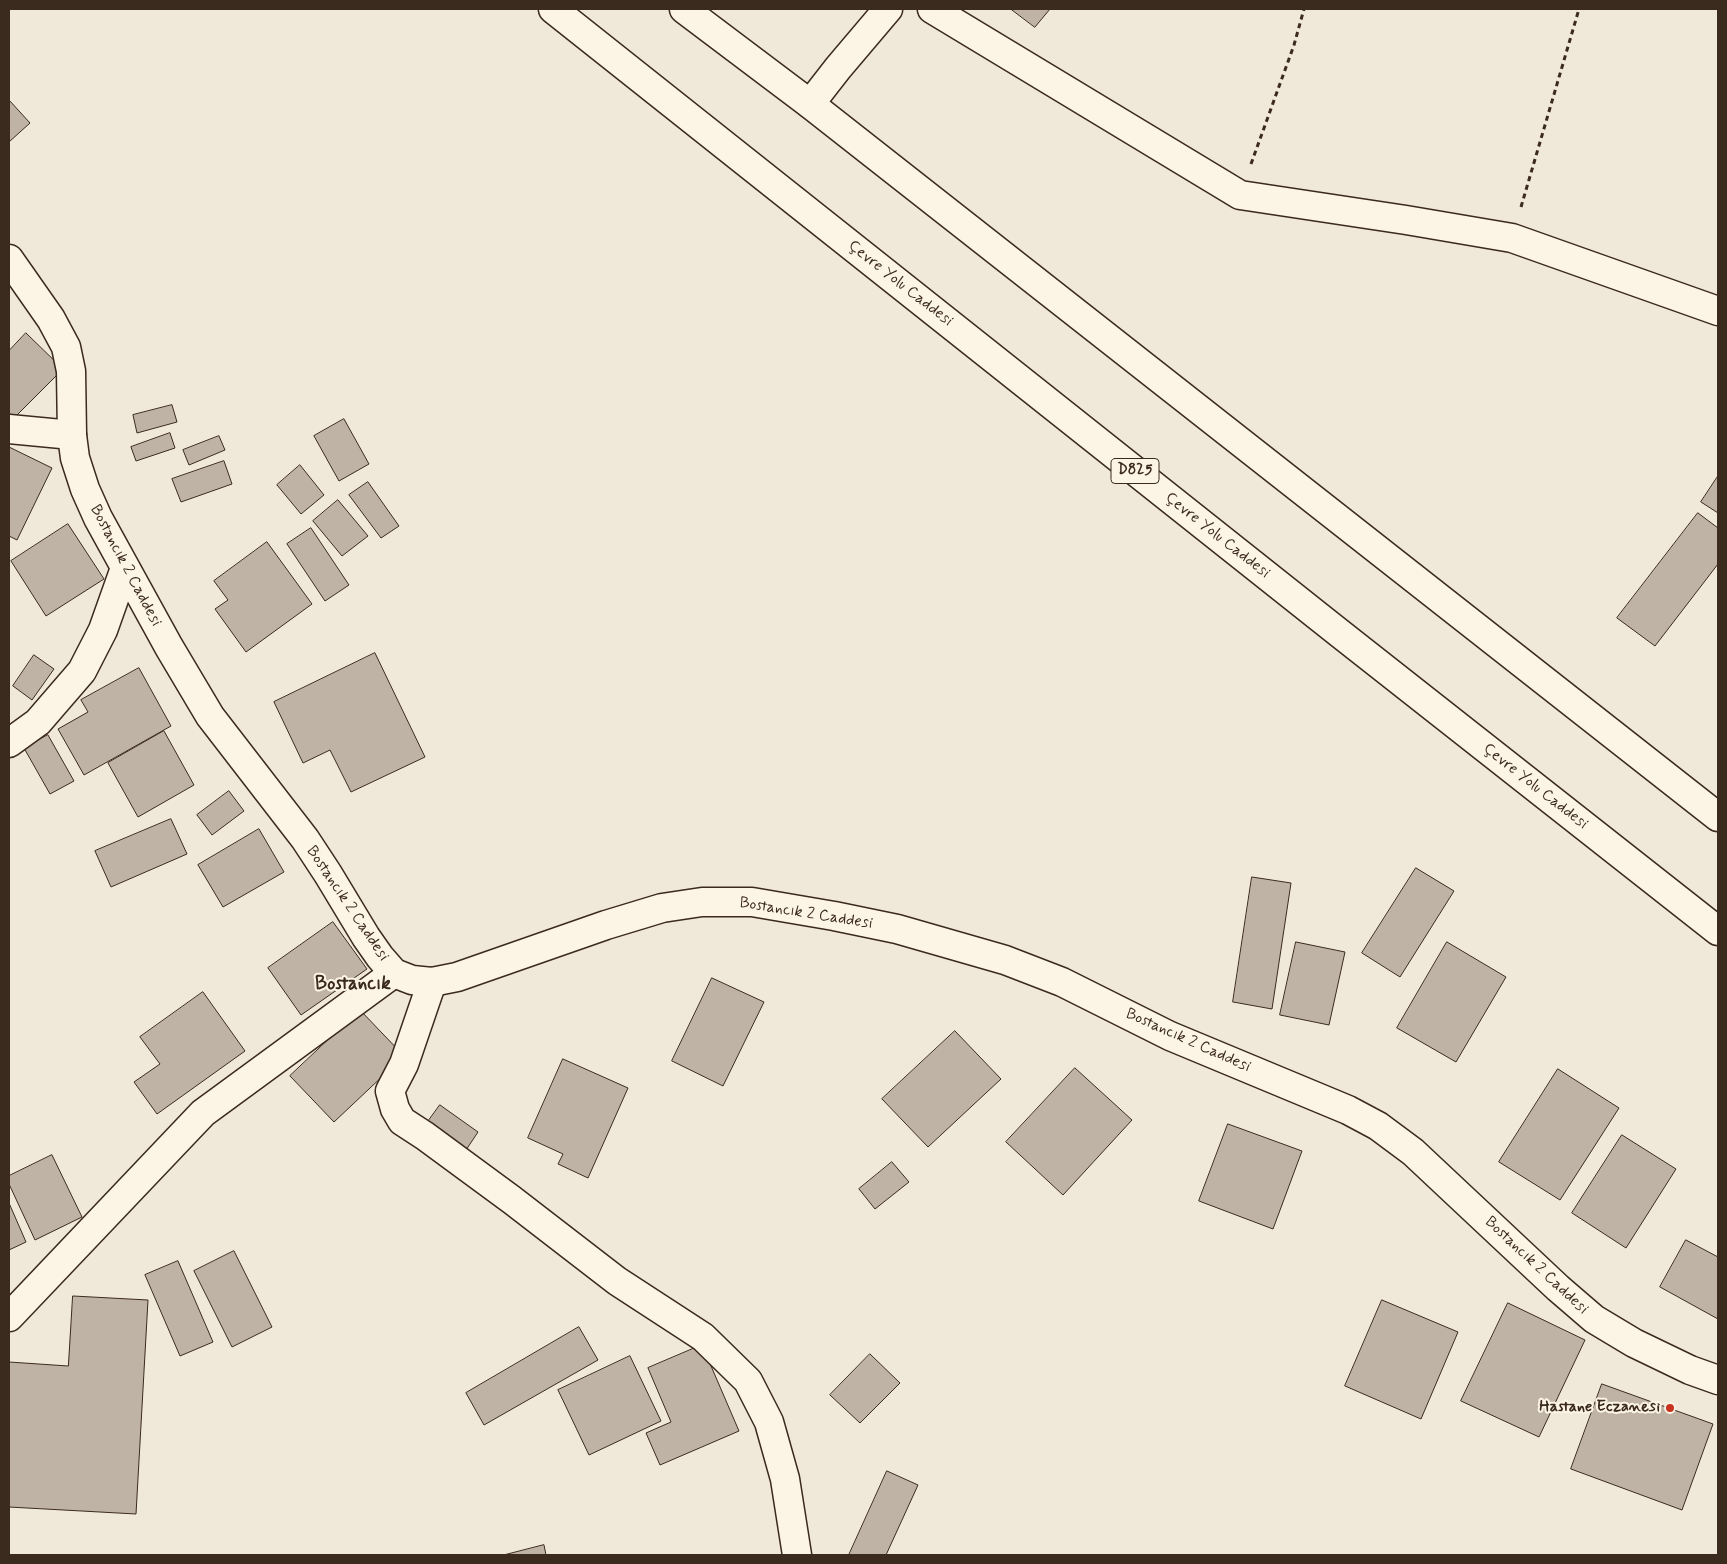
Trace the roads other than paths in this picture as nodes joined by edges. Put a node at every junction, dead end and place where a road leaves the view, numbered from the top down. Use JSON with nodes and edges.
{"nodes":[{"id":1,"x":553,"y":9,"type":"edge"},
{"id":2,"x":684,"y":9,"type":"edge"},
{"id":3,"x":888,"y":9,"type":"edge"},
{"id":4,"x":932,"y":9,"type":"edge"},
{"id":5,"x":810,"y":104,"type":"junction"},
{"id":6,"x":9,"y":259,"type":"edge"},
{"id":7,"x":1718,"y":311,"type":"edge"},
{"id":8,"x":9,"y":429,"type":"edge"},
{"id":9,"x":72,"y":435,"type":"junction"},
{"id":10,"x":124,"y":568,"type":"junction"},
{"id":11,"x":9,"y":743,"type":"edge"},
{"id":12,"x":1718,"y":817,"type":"edge"},
{"id":13,"x":1718,"y":930,"type":"edge"},
{"id":14,"x":394,"y":973,"type":"junction"},
{"id":15,"x":432,"y":982,"type":"junction"},
{"id":16,"x":9,"y":1317,"type":"edge"},
{"id":17,"x":1718,"y":1380,"type":"edge"},
{"id":18,"x":797,"y":1555,"type":"edge"}],
"edges":[{"from":1,"to":13,"type":"main road","name":"Çevre Yolu Caddesi","number":"D825"},
{"from":2,"to":5,"type":"main road"},
{"from":3,"to":5,"type":"main road"},
{"from":4,"to":7,"type":"main road"},
{"from":5,"to":12,"type":"main road"},
{"from":6,"to":9,"type":"main road","name":"Bostancık 2 Caddesi"},
{"from":8,"to":9,"type":"main road"},
{"from":9,"to":10,"type":"main road","name":"Bostancık 2 Caddesi"},
{"from":10,"to":11,"type":"main road"},
{"from":10,"to":14,"type":"main road","name":"Bostancık 2 Caddesi"},
{"from":14,"to":15,"type":"main road","name":"Bostancık 2 Caddesi"},
{"from":14,"to":16,"type":"main road"},
{"from":15,"to":17,"type":"main road","name":"Bostancık 2 Caddesi"},
{"from":15,"to":18,"type":"main road"}]}
